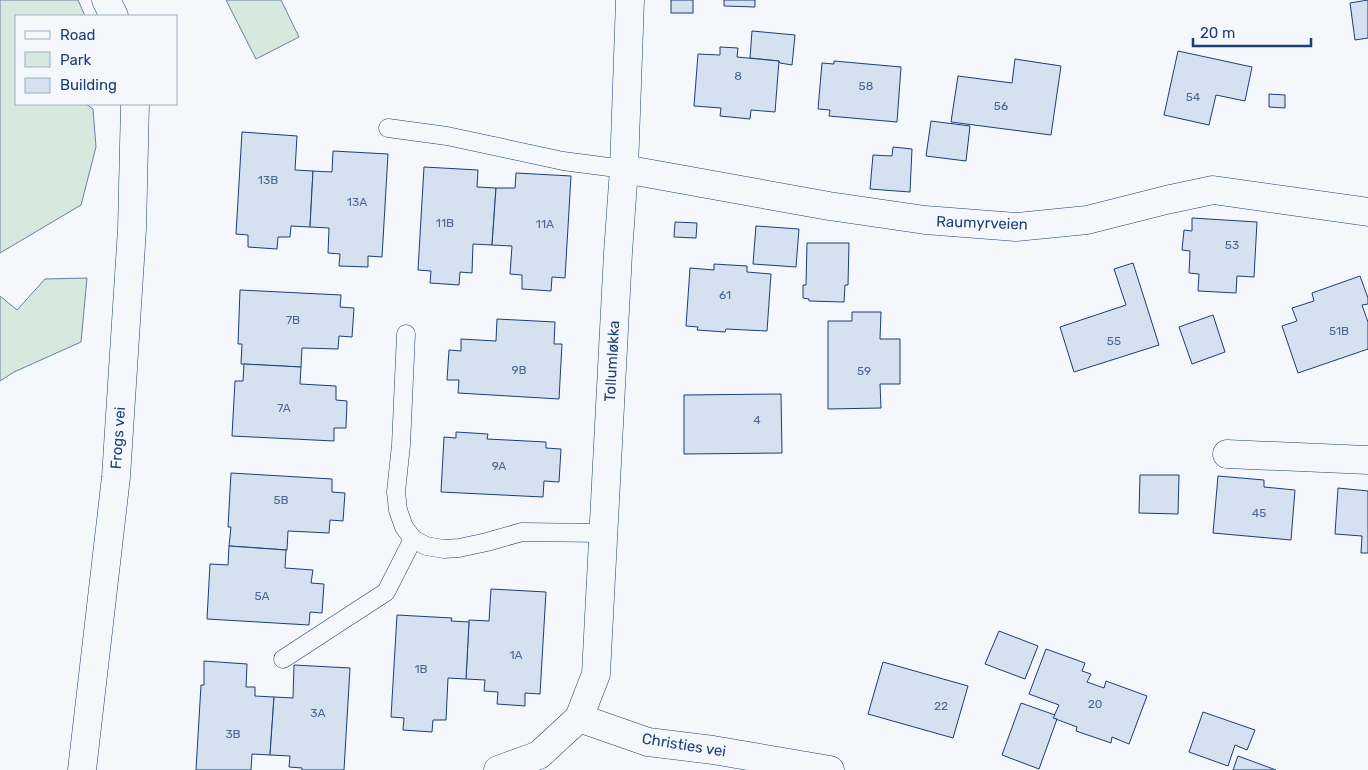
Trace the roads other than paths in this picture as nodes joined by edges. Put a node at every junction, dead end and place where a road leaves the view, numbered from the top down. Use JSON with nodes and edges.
{"nodes":[{"id":1,"x":106,"y":0,"type":"edge"},
{"id":2,"x":630,"y":0,"type":"edge"},
{"id":3,"x":114,"y":15,"type":"edge"},
{"id":4,"x":135,"y":105,"type":"edge"},
{"id":5,"x":388,"y":128,"type":"dead end"},
{"id":6,"x":624,"y":169,"type":"junction"},
{"id":7,"x":1368,"y":212,"type":"edge"},
{"id":8,"x":406,"y":334,"type":"dead end"},
{"id":9,"x":1227,"y":454,"type":"dead end"},
{"id":10,"x":1368,"y":460,"type":"edge"},
{"id":11,"x":602,"y":533,"type":"junction"},
{"id":12,"x":413,"y":539,"type":"junction"},
{"id":13,"x":283,"y":659,"type":"dead end"},
{"id":14,"x":580,"y":718,"type":"junction"},
{"id":15,"x":82,"y":770,"type":"edge"},
{"id":16,"x":498,"y":770,"type":"edge"},
{"id":17,"x":830,"y":770,"type":"edge"}],
"edges":[{"from":1,"to":3,"type":"street"},
{"from":2,"to":6,"type":"street","name":"Tollumløkka"},
{"from":4,"to":15,"type":"street","name":"Frogs vei"},
{"from":5,"to":6,"type":"lane"},
{"from":6,"to":7,"type":"street","name":"Raumyrveien"},
{"from":6,"to":11,"type":"street","name":"Tollumløkka"},
{"from":8,"to":12,"type":"lane"},
{"from":9,"to":10,"type":"street"},
{"from":11,"to":12,"type":"lane"},
{"from":11,"to":14,"type":"street","name":"Tollumløkka"},
{"from":12,"to":13,"type":"lane"},
{"from":14,"to":16,"type":"street"},
{"from":14,"to":17,"type":"street","name":"Christies vei"}]}
